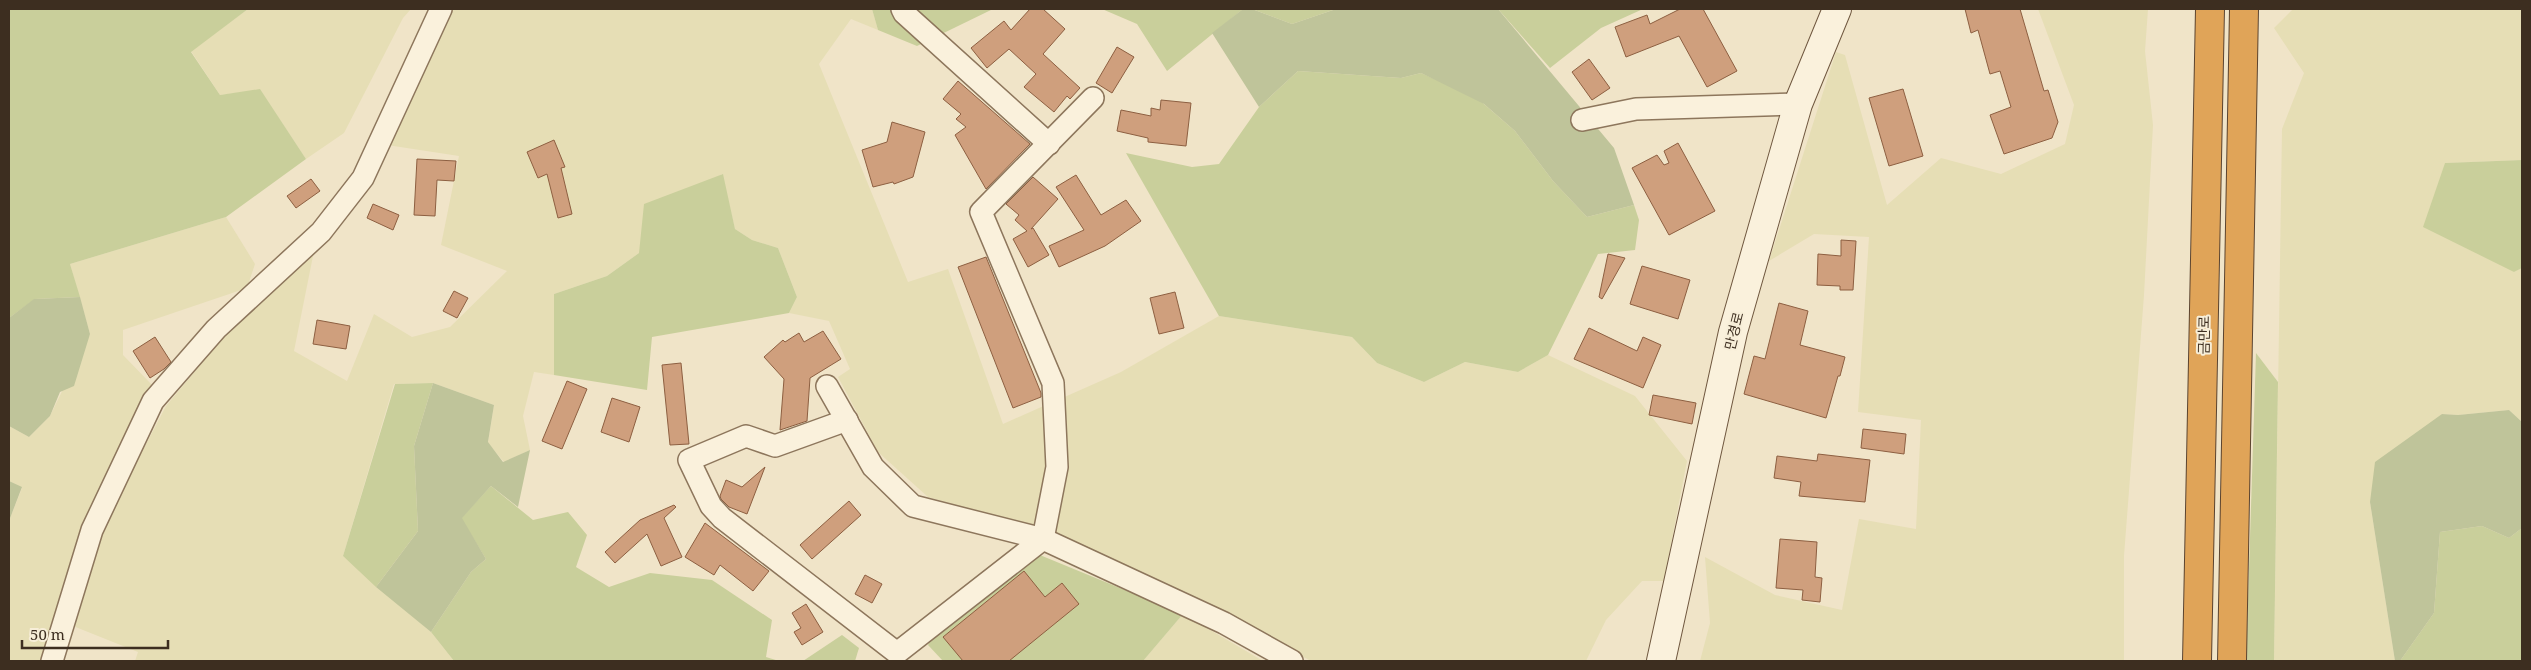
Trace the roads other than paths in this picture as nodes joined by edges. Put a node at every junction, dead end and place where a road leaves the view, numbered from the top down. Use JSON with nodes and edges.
{"nodes":[{"id":1,"x":441,"y":9,"type":"edge"},
{"id":2,"x":902,"y":9,"type":"edge"},
{"id":3,"x":1836,"y":9,"type":"edge"},
{"id":4,"x":2210,"y":9,"type":"edge"},
{"id":5,"x":2244,"y":9,"type":"edge"},
{"id":6,"x":1093,"y":98,"type":"dead end"},
{"id":7,"x":1798,"y":104,"type":"junction"},
{"id":8,"x":1582,"y":120,"type":"dead end"},
{"id":9,"x":1049,"y":144,"type":"junction"},
{"id":10,"x":827,"y":386,"type":"dead end"},
{"id":11,"x":847,"y":420,"type":"junction"},
{"id":12,"x":1044,"y":539,"type":"junction"},
{"id":13,"x":52,"y":661,"type":"edge"},
{"id":14,"x":1292,"y":661,"type":"edge"},
{"id":15,"x":1661,"y":661,"type":"edge"},
{"id":16,"x":2197,"y":661,"type":"edge"},
{"id":17,"x":2232,"y":661,"type":"edge"}],
"edges":[{"from":1,"to":13,"type":"street"},
{"from":2,"to":9,"type":"street"},
{"from":3,"to":7,"type":"street","name":"만경로"},
{"from":4,"to":16,"type":"highway","name":"금만로"},
{"from":5,"to":17,"type":"highway"},
{"from":6,"to":9,"type":"street"},
{"from":7,"to":8,"type":"street"},
{"from":7,"to":15,"type":"street","name":"만경로"},
{"from":9,"to":12,"type":"street"},
{"from":10,"to":11,"type":"street"},
{"from":11,"to":12,"type":"street"},
{"from":11,"to":12,"type":"street"},
{"from":12,"to":14,"type":"street"}]}
